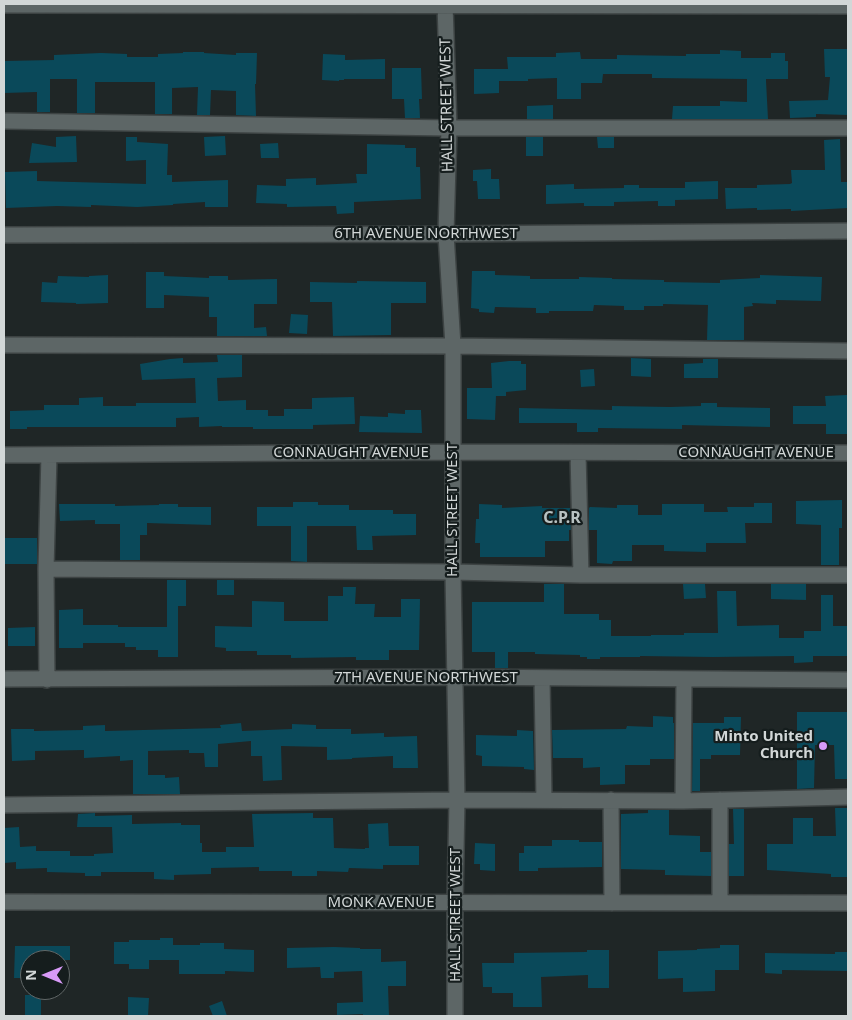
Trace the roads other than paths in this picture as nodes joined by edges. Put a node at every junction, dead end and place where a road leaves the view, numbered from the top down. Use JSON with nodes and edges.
{"nodes":[{"id":1,"x":445,"y":4,"type":"edge"},
{"id":2,"x":4,"y":5,"type":"edge"},
{"id":3,"x":848,"y":6,"type":"edge"},
{"id":4,"x":4,"y":120,"type":"edge"},
{"id":5,"x":449,"y":128,"type":"junction"},
{"id":6,"x":848,"y":128,"type":"edge"},
{"id":7,"x":848,"y":231,"type":"edge"},
{"id":8,"x":446,"y":234,"type":"junction"},
{"id":9,"x":4,"y":235,"type":"edge"},
{"id":10,"x":4,"y":345,"type":"edge"},
{"id":11,"x":453,"y":346,"type":"junction"},
{"id":12,"x":848,"y":351,"type":"edge"},
{"id":13,"x":453,"y":452,"type":"junction"},
{"id":14,"x":578,"y":453,"type":"junction"},
{"id":15,"x":848,"y":453,"type":"edge"},
{"id":16,"x":49,"y":455,"type":"junction"},
{"id":17,"x":4,"y":456,"type":"edge"},
{"id":18,"x":46,"y":569,"type":"junction"},
{"id":19,"x":453,"y":572,"type":"junction"},
{"id":20,"x":581,"y":575,"type":"junction"},
{"id":21,"x":848,"y":575,"type":"edge"},
{"id":22,"x":455,"y":677,"type":"junction"},
{"id":23,"x":542,"y":678,"type":"junction"},
{"id":24,"x":684,"y":679,"type":"junction"},
{"id":25,"x":4,"y":680,"type":"edge"},
{"id":26,"x":47,"y":680,"type":"junction"},
{"id":27,"x":848,"y":680,"type":"edge"},
{"id":28,"x":848,"y":797,"type":"edge"},
{"id":29,"x":457,"y":800,"type":"junction"},
{"id":30,"x":544,"y":800,"type":"junction"},
{"id":31,"x":612,"y":800,"type":"junction"},
{"id":32,"x":720,"y":800,"type":"junction"},
{"id":33,"x":683,"y":801,"type":"junction"},
{"id":34,"x":4,"y":805,"type":"edge"},
{"id":35,"x":4,"y":902,"type":"edge"},
{"id":36,"x":455,"y":903,"type":"junction"},
{"id":37,"x":612,"y":903,"type":"junction"},
{"id":38,"x":720,"y":903,"type":"junction"},
{"id":39,"x":848,"y":903,"type":"edge"},
{"id":40,"x":455,"y":1016,"type":"edge"}],
"edges":[{"from":1,"to":2,"type":"street"},
{"from":1,"to":3,"type":"street"},
{"from":1,"to":5,"type":"street","name":"HALL STREET WEST"},
{"from":4,"to":5,"type":"street"},
{"from":5,"to":6,"type":"street"},
{"from":5,"to":8,"type":"street","name":"HALL STREET WEST"},
{"from":7,"to":8,"type":"street","name":"6TH AVENUE NORTHWEST"},
{"from":8,"to":9,"type":"street","name":"6TH AVENUE NORTHWEST"},
{"from":8,"to":11,"type":"street","name":"HALL STREET WEST"},
{"from":10,"to":11,"type":"street"},
{"from":11,"to":12,"type":"street"},
{"from":11,"to":13,"type":"street","name":"HALL STREET WEST"},
{"from":13,"to":14,"type":"street","name":"CONNAUGHT AVENUE"},
{"from":13,"to":16,"type":"street","name":"CONNAUGHT AVENUE"},
{"from":13,"to":19,"type":"street","name":"HALL STREET WEST"},
{"from":14,"to":15,"type":"street","name":"CONNAUGHT AVENUE"},
{"from":14,"to":20,"type":"street"},
{"from":16,"to":17,"type":"street","name":"CONNAUGHT AVENUE"},
{"from":16,"to":18,"type":"street"},
{"from":18,"to":19,"type":"street"},
{"from":18,"to":26,"type":"street"},
{"from":19,"to":20,"type":"street"},
{"from":19,"to":22,"type":"street","name":"HALL STREET WEST"},
{"from":20,"to":21,"type":"street"},
{"from":22,"to":23,"type":"street","name":"7TH AVENUE NORTHWEST"},
{"from":22,"to":26,"type":"street","name":"7TH AVENUE NORTHWEST"},
{"from":22,"to":29,"type":"street","name":"HALL STREET WEST"},
{"from":23,"to":24,"type":"street","name":"7TH AVENUE NORTHWEST"},
{"from":23,"to":30,"type":"street"},
{"from":24,"to":27,"type":"street","name":"7TH AVENUE NORTHWEST"},
{"from":24,"to":33,"type":"street"},
{"from":25,"to":26,"type":"street","name":"7TH AVENUE NORTHWEST"},
{"from":28,"to":32,"type":"street"},
{"from":29,"to":30,"type":"street"},
{"from":29,"to":34,"type":"street"},
{"from":29,"to":36,"type":"street","name":"HALL STREET WEST"},
{"from":30,"to":31,"type":"street"},
{"from":31,"to":33,"type":"street"},
{"from":31,"to":37,"type":"street"},
{"from":32,"to":33,"type":"street"},
{"from":32,"to":38,"type":"street"},
{"from":35,"to":36,"type":"street","name":"MONK AVENUE"},
{"from":36,"to":37,"type":"street","name":"MONK AVENUE"},
{"from":36,"to":40,"type":"street","name":"HALL STREET WEST"},
{"from":37,"to":38,"type":"street","name":"MONK AVENUE"},
{"from":38,"to":39,"type":"street","name":"MONK AVENUE"}]}
